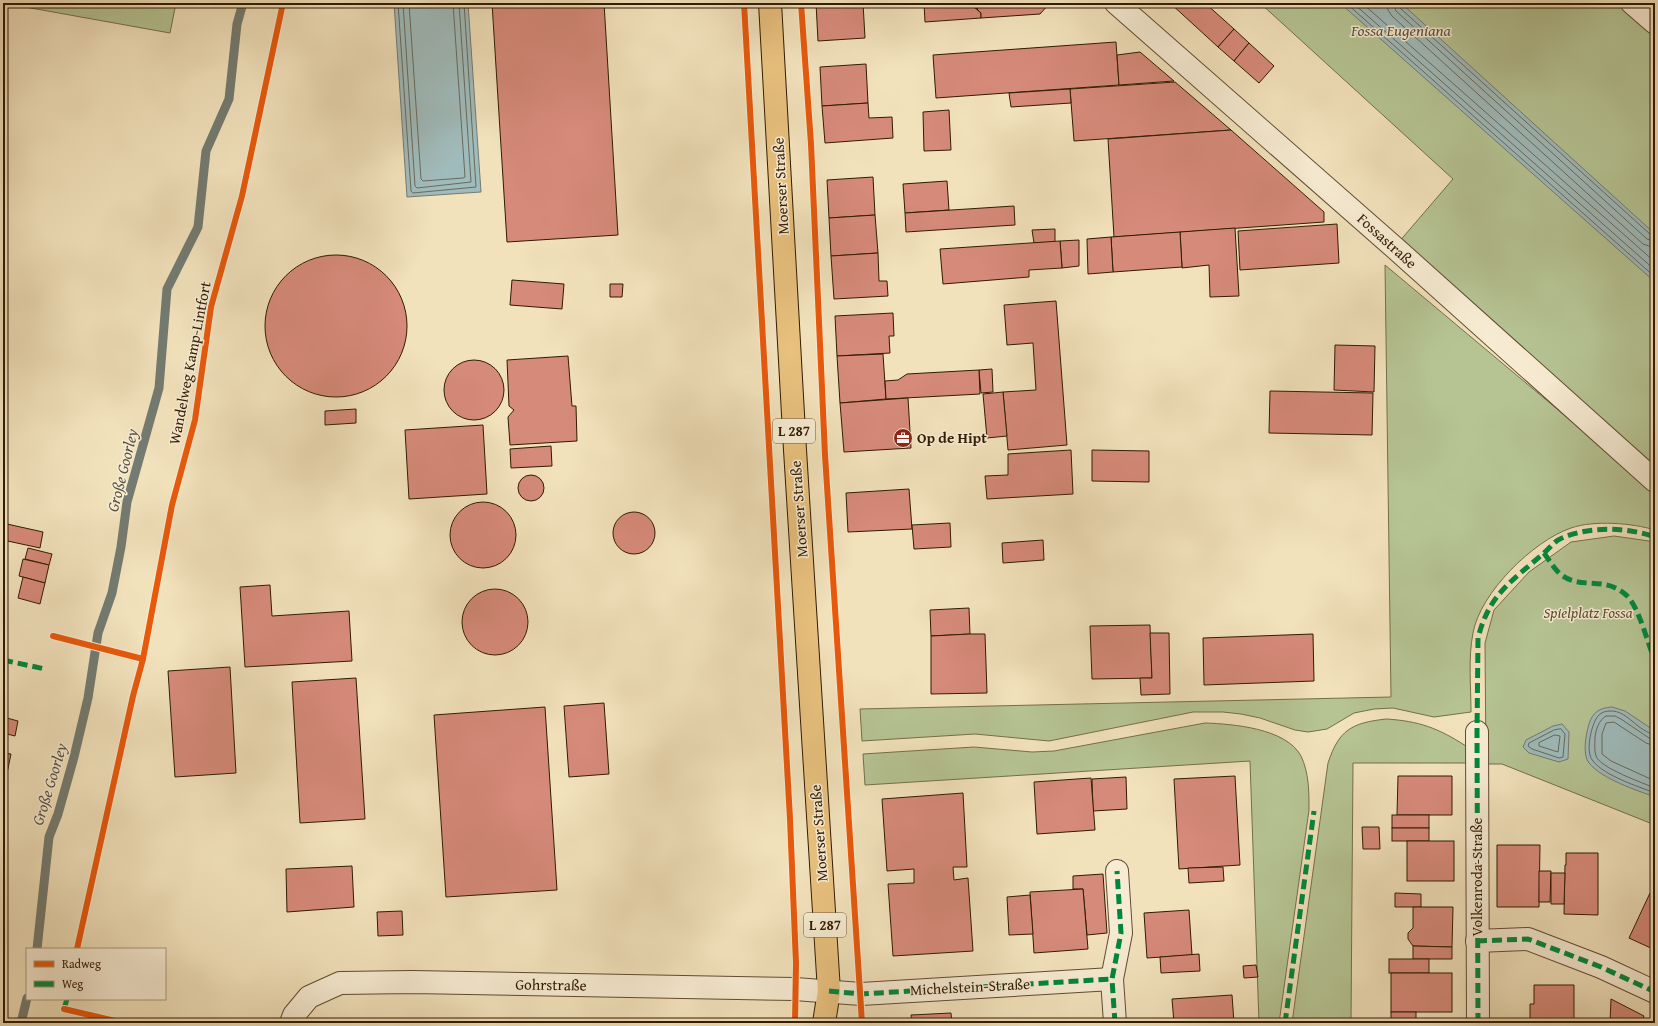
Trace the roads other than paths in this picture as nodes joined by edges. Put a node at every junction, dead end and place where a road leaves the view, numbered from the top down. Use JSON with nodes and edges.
{"nodes":[{"id":1,"x":770,"y":3,"type":"edge"},
{"id":2,"x":1116,"y":3,"type":"edge"},
{"id":3,"x":1632,"y":3,"type":"edge"},
{"id":4,"x":1655,"y":23,"type":"edge"},
{"id":5,"x":1655,"y":481,"type":"edge"},
{"id":6,"x":1477,"y":732,"type":"dead end"},
{"id":7,"x":1117,"y":871,"type":"dead end"},
{"id":8,"x":1477,"y":941,"type":"junction"},
{"id":9,"x":1112,"y":979,"type":"junction"},
{"id":10,"x":829,"y":991,"type":"junction"},
{"id":11,"x":1655,"y":992,"type":"edge"},
{"id":12,"x":291,"y":1023,"type":"edge"},
{"id":13,"x":824,"y":1023,"type":"edge"},
{"id":14,"x":840,"y":1023,"type":"edge"},
{"id":15,"x":1115,"y":1023,"type":"edge"},
{"id":16,"x":1478,"y":1023,"type":"edge"}],
"edges":[{"from":1,"to":10,"type":"main road","name":"Moerser Straße","number":"L 287"},
{"from":2,"to":5,"type":"street","name":"Fossastraße"},
{"from":3,"to":4,"type":"street"},
{"from":6,"to":8,"type":"street","name":"Volkenroda-Straße"},
{"from":7,"to":9,"type":"street"},
{"from":8,"to":11,"type":"street"},
{"from":8,"to":16,"type":"street","name":"Volkenroda-Straße"},
{"from":9,"to":10,"type":"street","name":"Michelstein-Straße"},
{"from":9,"to":15,"type":"street"},
{"from":10,"to":12,"type":"street","name":"Gohrstraße"},
{"from":10,"to":13,"type":"main road","name":"Moerser Straße","number":"L 287"},
{"from":10,"to":14,"type":"main road","name":"Moerser Straße","number":"L 287"}]}
